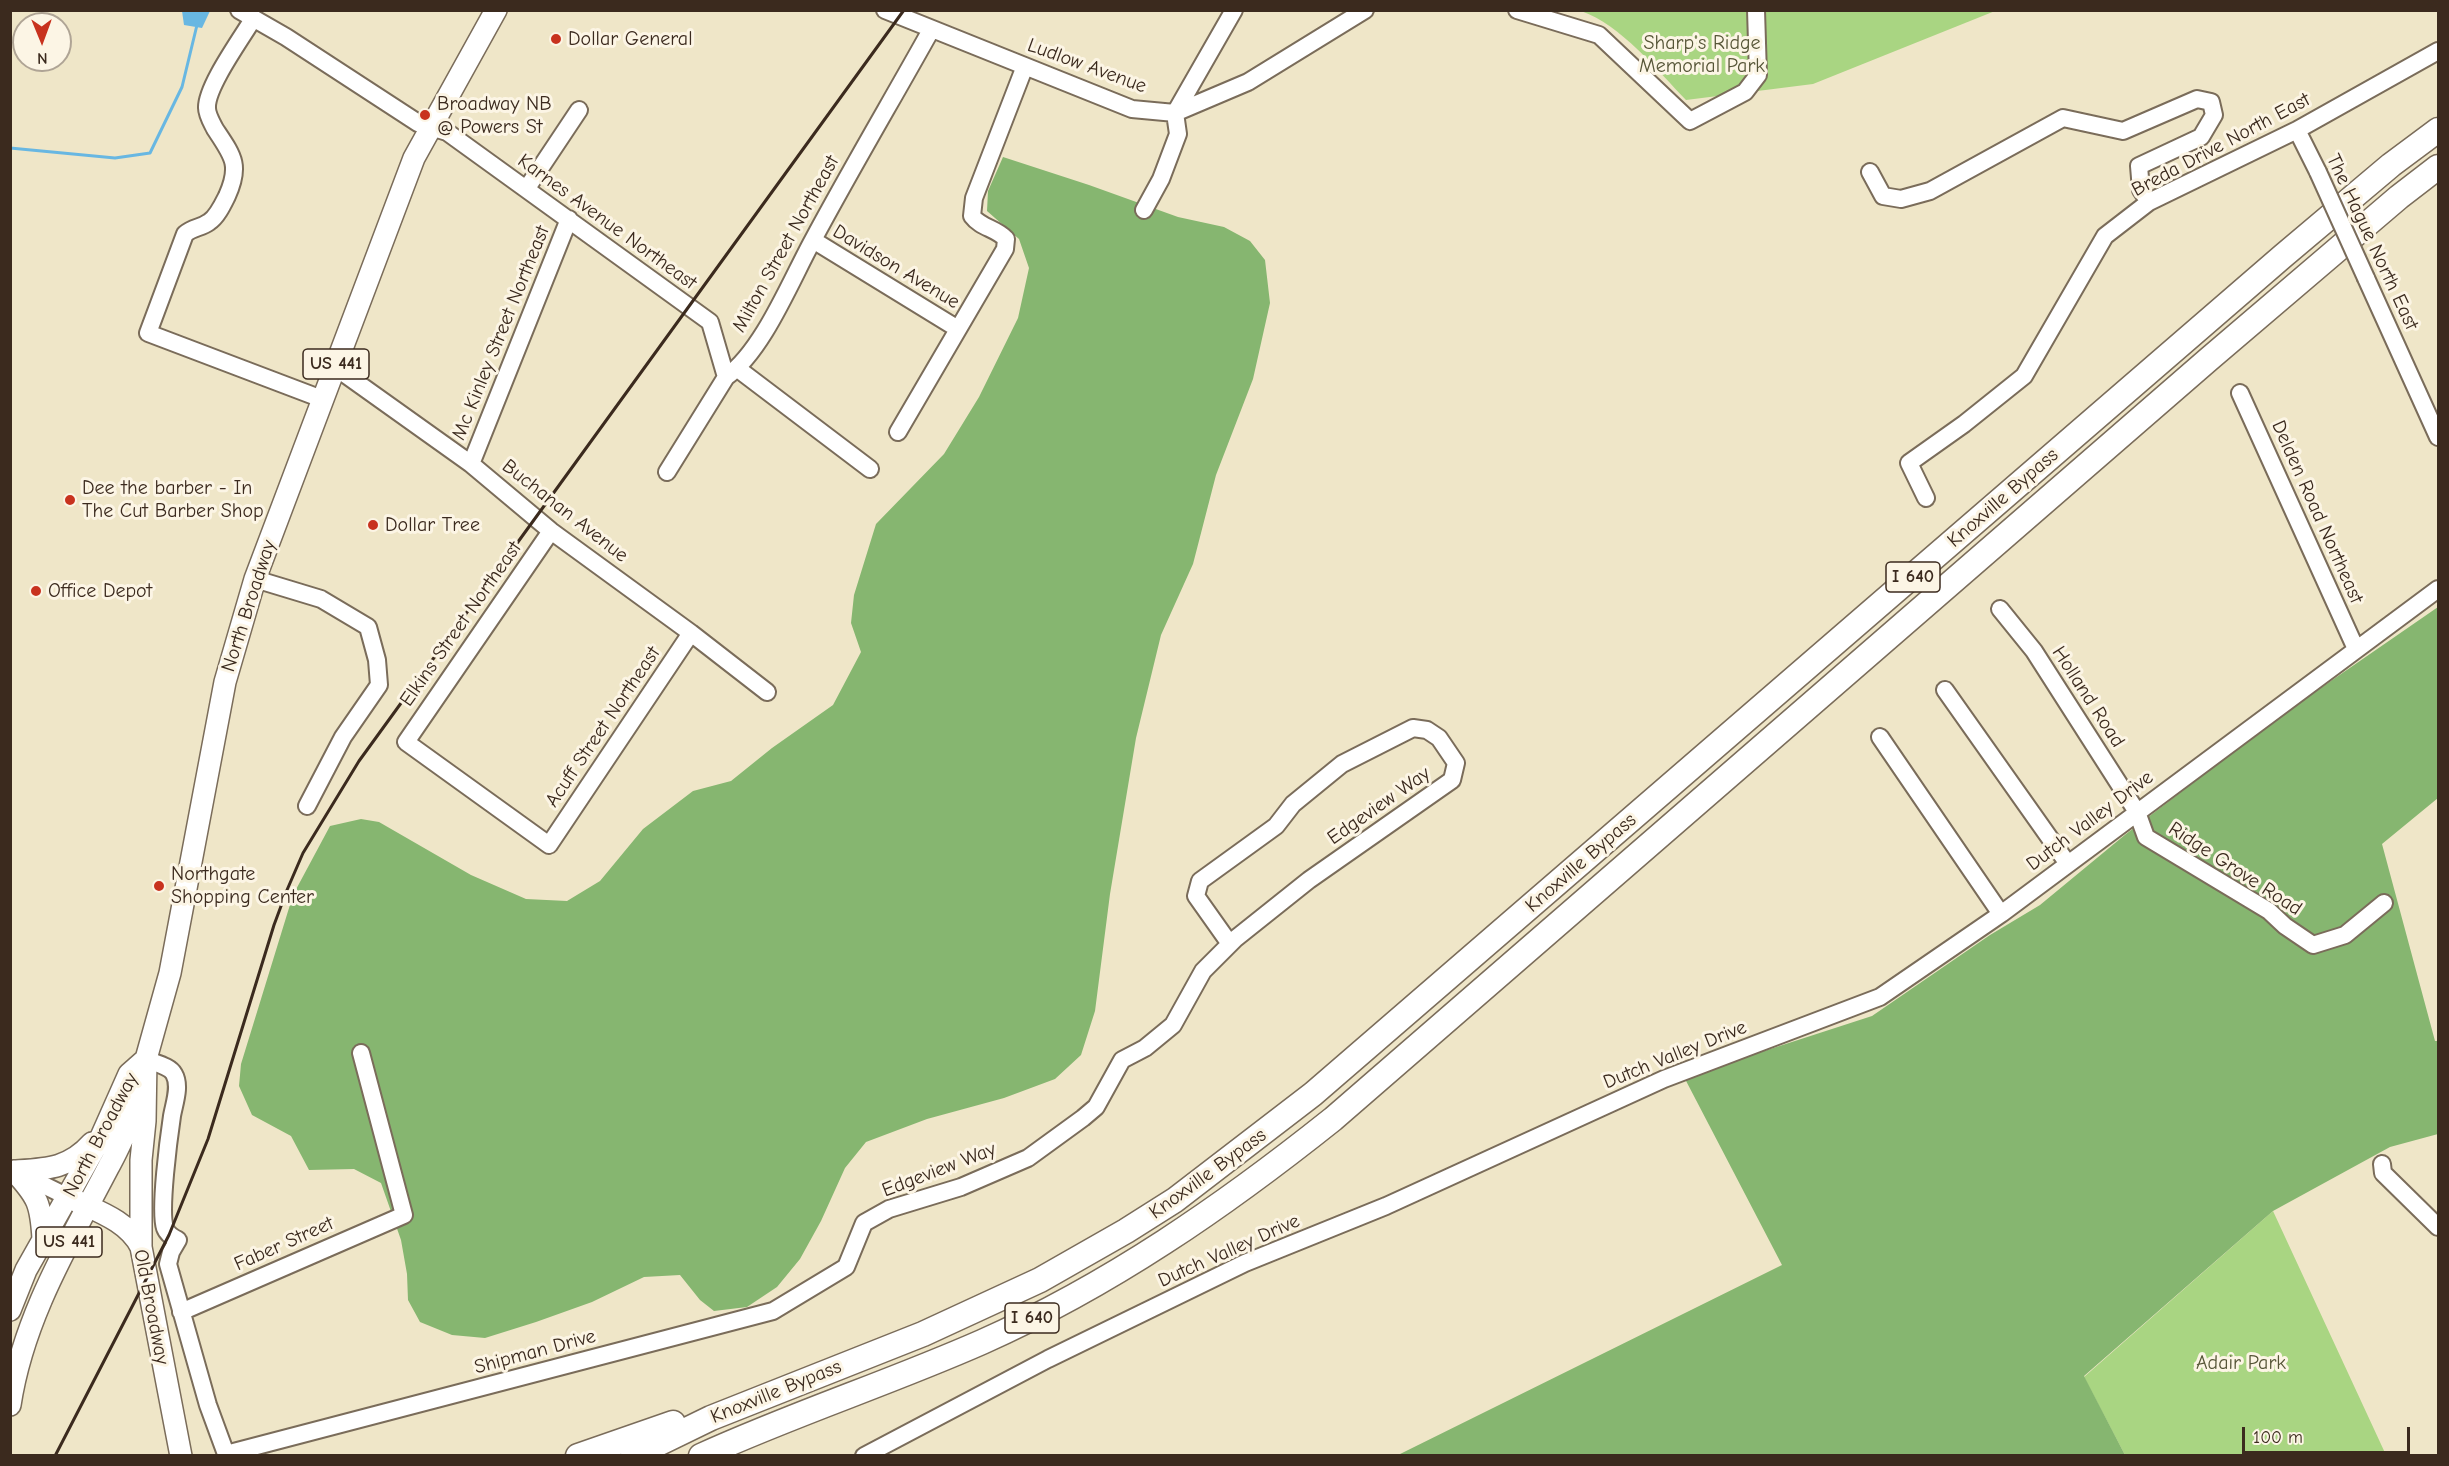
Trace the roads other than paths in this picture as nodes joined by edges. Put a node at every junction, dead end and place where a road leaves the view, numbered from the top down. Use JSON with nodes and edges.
{"nodes":[{"id":1,"x":496,"y":10,"type":"edge"},
{"id":2,"x":885,"y":10,"type":"edge"},
{"id":3,"x":1234,"y":10,"type":"edge"},
{"id":4,"x":1365,"y":10,"type":"edge"},
{"id":5,"x":1517,"y":10,"type":"edge"},
{"id":6,"x":1756,"y":10,"type":"edge"},
{"id":7,"x":246,"y":15,"type":"edge"},
{"id":8,"x":932,"y":30,"type":"junction"},
{"id":9,"x":2439,"y":51,"type":"edge"},
{"id":10,"x":1025,"y":66,"type":"junction"},
{"id":11,"x":579,"y":110,"type":"dead end"},
{"id":12,"x":1175,"y":113,"type":"junction"},
{"id":13,"x":430,"y":126,"type":"junction"},
{"id":14,"x":2297,"y":130,"type":"junction"},
{"id":15,"x":2439,"y":130,"type":"edge"},
{"id":16,"x":2439,"y":167,"type":"edge"},
{"id":17,"x":1870,"y":172,"type":"dead end"},
{"id":18,"x":526,"y":188,"type":"junction"},
{"id":19,"x":2149,"y":202,"type":"junction"},
{"id":20,"x":1144,"y":210,"type":"dead end"},
{"id":21,"x":569,"y":219,"type":"junction"},
{"id":22,"x":813,"y":240,"type":"junction"},
{"id":23,"x":958,"y":329,"type":"junction"},
{"id":24,"x":335,"y":367,"type":"junction"},
{"id":25,"x":732,"y":373,"type":"junction"},
{"id":26,"x":2240,"y":393,"type":"dead end"},
{"id":27,"x":322,"y":399,"type":"junction"},
{"id":28,"x":898,"y":432,"type":"dead end"},
{"id":29,"x":2439,"y":437,"type":"edge"},
{"id":30,"x":471,"y":464,"type":"junction"},
{"id":31,"x":870,"y":469,"type":"dead end"},
{"id":32,"x":667,"y":472,"type":"dead end"},
{"id":33,"x":1926,"y":498,"type":"dead end"},
{"id":34,"x":551,"y":531,"type":"junction"},
{"id":35,"x":255,"y":579,"type":"junction"},
{"id":36,"x":2439,"y":589,"type":"edge"},
{"id":37,"x":2000,"y":609,"type":"dead end"},
{"id":38,"x":691,"y":633,"type":"junction"},
{"id":39,"x":2356,"y":649,"type":"junction"},
{"id":40,"x":1945,"y":690,"type":"dead end"},
{"id":41,"x":767,"y":692,"type":"dead end"},
{"id":42,"x":1880,"y":736,"type":"dead end"},
{"id":43,"x":307,"y":806,"type":"dead end"},
{"id":44,"x":2137,"y":812,"type":"junction"},
{"id":45,"x":549,"y":845,"type":"joint"},
{"id":46,"x":2068,"y":864,"type":"junction"},
{"id":47,"x":2384,"y":903,"type":"dead end"},
{"id":48,"x":2001,"y":914,"type":"junction"},
{"id":49,"x":1230,"y":944,"type":"junction"},
{"id":50,"x":361,"y":1053,"type":"dead end"},
{"id":51,"x":146,"y":1059,"type":"junction"},
{"id":52,"x":147,"y":1085,"type":"junction"},
{"id":53,"x":104,"y":1129,"type":"junction"},
{"id":54,"x":2382,"y":1164,"type":"dead end"},
{"id":55,"x":12,"y":1170,"type":"edge"},
{"id":56,"x":1258,"y":1177,"type":"junction"},
{"id":57,"x":68,"y":1197,"type":"junction"},
{"id":58,"x":87,"y":1207,"type":"junction"},
{"id":59,"x":2439,"y":1227,"type":"edge"},
{"id":60,"x":43,"y":1239,"type":"junction"},
{"id":61,"x":141,"y":1247,"type":"junction"},
{"id":62,"x":846,"y":1267,"type":"joint"},
{"id":63,"x":10,"y":1310,"type":"edge"},
{"id":64,"x":181,"y":1312,"type":"junction"},
{"id":65,"x":761,"y":1396,"type":"junction"},
{"id":66,"x":10,"y":1406,"type":"edge"},
{"id":67,"x":226,"y":1454,"type":"edge"},
{"id":68,"x":181,"y":1455,"type":"edge"},
{"id":69,"x":578,"y":1455,"type":"edge"},
{"id":70,"x":633,"y":1455,"type":"edge"},
{"id":71,"x":701,"y":1455,"type":"edge"},
{"id":72,"x":733,"y":1455,"type":"edge"},
{"id":73,"x":864,"y":1455,"type":"edge"}],
"edges":[{"from":1,"to":13,"type":"main road","name":"North Broadway","number":"US 441"},
{"from":2,"to":8,"type":"street","name":"Ludlow Avenue"},
{"from":3,"to":12,"type":"street"},
{"from":4,"to":12,"type":"street","name":"Ludlow Avenue"},
{"from":5,"to":6,"type":"street"},
{"from":7,"to":13,"type":"street","name":"Karnes Avenue Northeast"},
{"from":7,"to":27,"type":"street"},
{"from":8,"to":10,"type":"street","name":"Ludlow Avenue"},
{"from":8,"to":22,"type":"street","name":"Milton Street Northeast"},
{"from":9,"to":14,"type":"street","name":"Breda Drive North East"},
{"from":10,"to":12,"type":"street","name":"Ludlow Avenue"},
{"from":10,"to":23,"type":"street"},
{"from":11,"to":18,"type":"street"},
{"from":12,"to":20,"type":"street"},
{"from":13,"to":18,"type":"street","name":"Karnes Avenue Northeast"},
{"from":13,"to":24,"type":"main road","name":"North Broadway","number":"US 441"},
{"from":14,"to":19,"type":"street","name":"Breda Drive North East"},
{"from":14,"to":29,"type":"street","name":"The Hague North East","bridge":true},
{"from":15,"to":65,"type":"highway","name":"Knoxville Bypass","number":"I 640"},
{"from":16,"to":56,"type":"highway","name":"Knoxville Bypass","number":"I 640"},
{"from":17,"to":19,"type":"street"},
{"from":18,"to":21,"type":"street","name":"Karnes Avenue Northeast"},
{"from":19,"to":33,"type":"street","name":"Breda Drive North East"},
{"from":21,"to":25,"type":"street","name":"Karnes Avenue Northeast"},
{"from":21,"to":30,"type":"street","name":"Mc Kinley Street Northeast"},
{"from":22,"to":23,"type":"street","name":"Davidson Avenue"},
{"from":22,"to":25,"type":"street","name":"Milton Street Northeast"},
{"from":23,"to":28,"type":"street"},
{"from":24,"to":27,"type":"main road","name":"North Broadway","number":"US 441"},
{"from":24,"to":30,"type":"street","name":"Buchanan Avenue"},
{"from":25,"to":31,"type":"street"},
{"from":25,"to":32,"type":"street","name":"Milton Street Northeast"},
{"from":26,"to":39,"type":"street","name":"Delden Road Northeast"},
{"from":27,"to":35,"type":"main road","name":"North Broadway","number":"US 441"},
{"from":30,"to":34,"type":"street","name":"Buchanan Avenue"},
{"from":34,"to":38,"type":"street","name":"Buchanan Avenue"},
{"from":34,"to":45,"type":"street","name":"Elkins Street Northeast"},
{"from":35,"to":43,"type":"street"},
{"from":35,"to":51,"type":"main road","name":"North Broadway","number":"US 441"},
{"from":36,"to":39,"type":"street","name":"Dutch Valley Drive"},
{"from":37,"to":44,"type":"street","name":"Holland Road"},
{"from":38,"to":41,"type":"street","name":"Buchanan Avenue"},
{"from":38,"to":45,"type":"street","name":"Acuff Street Northeast"},
{"from":39,"to":44,"type":"street","name":"Dutch Valley Drive"},
{"from":40,"to":46,"type":"street"},
{"from":42,"to":48,"type":"street"},
{"from":44,"to":46,"type":"street","name":"Dutch Valley Drive"},
{"from":44,"to":47,"type":"street","name":"Ridge Grove Road"},
{"from":46,"to":48,"type":"street","name":"Dutch Valley Drive"},
{"from":48,"to":73,"type":"street","name":"Dutch Valley Drive"},
{"from":49,"to":49,"type":"street","name":"Edgeview Way"},
{"from":49,"to":62,"type":"street","name":"Edgeview Way"},
{"from":50,"to":64,"type":"street","name":"Faber Street"},
{"from":51,"to":52,"type":"main road","name":"North Broadway","number":"US 441"},
{"from":51,"to":53,"type":"main road","name":"North Broadway","number":"US 441"},
{"from":51,"to":64,"type":"street"},
{"from":52,"to":58,"type":"main road","name":"North Broadway","number":"US 441"},
{"from":52,"to":61,"type":"main road"},
{"from":53,"to":55,"type":"main road"},
{"from":53,"to":57,"type":"main road","name":"North Broadway","number":"US 441"},
{"from":54,"to":59,"type":"street"},
{"from":55,"to":57,"type":"street"},
{"from":55,"to":60,"type":"main road"},
{"from":56,"to":71,"type":"highway","name":"Knoxville Bypass","number":"I 640"},
{"from":56,"to":72,"type":"highway"},
{"from":57,"to":58,"type":"main road","name":"Old Broadway"},
{"from":57,"to":60,"type":"main road","name":"North Broadway","number":"US 441"},
{"from":58,"to":61,"type":"main road","name":"Old Broadway"},
{"from":58,"to":66,"type":"main road","name":"North Broadway","number":"US 441"},
{"from":60,"to":63,"type":"main road","name":"North Broadway","number":"US 441"},
{"from":61,"to":68,"type":"main road","name":"Old Broadway"},
{"from":62,"to":67,"type":"street","name":"Shipman Drive"},
{"from":64,"to":67,"type":"street"},
{"from":65,"to":69,"type":"highway"},
{"from":65,"to":70,"type":"highway","name":"Knoxville Bypass","number":"I 640"}]}
